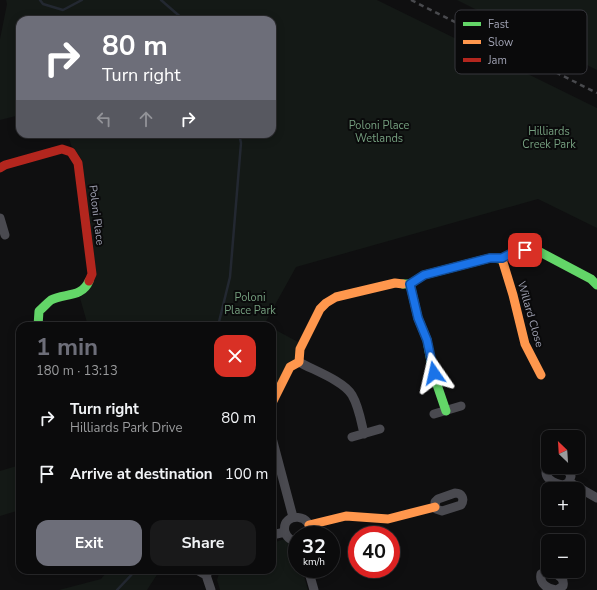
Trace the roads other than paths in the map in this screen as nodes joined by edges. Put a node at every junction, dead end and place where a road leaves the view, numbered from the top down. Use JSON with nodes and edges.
{"nodes":[{"id":1,"x":0,"y":168,"type":"edge"},
{"id":2,"x":0,"y":218,"type":"edge"},
{"id":3,"x":5,"y":235,"type":"dead end"},
{"id":4,"x":502,"y":258,"type":"junction"},
{"id":5,"x":410,"y":284,"type":"junction"},
{"id":6,"x":597,"y":285,"type":"edge"},
{"id":7,"x":38,"y":322,"type":"edge"},
{"id":8,"x":299,"y":362,"type":"junction"},
{"id":9,"x":541,"y":375,"type":"dead end"},
{"id":10,"x":276,"y":395,"type":"edge"},
{"id":11,"x":461,"y":406,"type":"dead end"},
{"id":12,"x":446,"y":411,"type":"junction"},
{"id":13,"x":434,"y":414,"type":"dead end"},
{"id":14,"x":380,"y":429,"type":"dead end"},
{"id":15,"x":364,"y":434,"type":"junction"},
{"id":16,"x":352,"y":437,"type":"dead end"},
{"id":17,"x":276,"y":452,"type":"edge"},
{"id":18,"x":545,"y":474,"type":"edge"},
{"id":19,"x":570,"y":474,"type":"edge"},
{"id":20,"x":554,"y":482,"type":"edge"},
{"id":21,"x":569,"y":482,"type":"edge"},
{"id":22,"x":585,"y":491,"type":"edge"},
{"id":23,"x":597,"y":498,"type":"edge"},
{"id":24,"x":435,"y":507,"type":"dead end"},
{"id":25,"x":294,"y":517,"type":"junction"},
{"id":26,"x":309,"y":525,"type":"joint"},
{"id":27,"x":285,"y":532,"type":"junction"},
{"id":28,"x":276,"y":534,"type":"edge"},
{"id":29,"x":288,"y":537,"type":"edge"},
{"id":30,"x":208,"y":574,"type":"edge"},
{"id":31,"x":311,"y":578,"type":"edge"},
{"id":32,"x":541,"y":578,"type":"edge"},
{"id":33,"x":562,"y":578,"type":"edge"},
{"id":34,"x":561,"y":589,"type":"edge"},
{"id":35,"x":210,"y":590,"type":"edge"},
{"id":36,"x":314,"y":590,"type":"edge"}],
"edges":[{"from":1,"to":7,"type":"street","name":"Poloni Place"},
{"from":2,"to":3,"type":"street"},
{"from":4,"to":5,"type":"street"},
{"from":4,"to":6,"type":"street"},
{"from":4,"to":9,"type":"street","name":"Willard Close"},
{"from":5,"to":8,"type":"street"},
{"from":5,"to":12,"type":"street"},
{"from":8,"to":10,"type":"street"},
{"from":8,"to":15,"type":"street"},
{"from":11,"to":12,"type":"street"},
{"from":12,"to":13,"type":"street"},
{"from":14,"to":15,"type":"street"},
{"from":15,"to":16,"type":"street"},
{"from":17,"to":25,"type":"street"},
{"from":18,"to":20,"type":"street"},
{"from":19,"to":21,"type":"street"},
{"from":22,"to":23,"type":"street"},
{"from":24,"to":26,"type":"street"},
{"from":25,"to":26,"type":"street"},
{"from":25,"to":27,"type":"street"},
{"from":27,"to":28,"type":"street"},
{"from":27,"to":29,"type":"street"},
{"from":30,"to":35,"type":"street"},
{"from":31,"to":36,"type":"street"},
{"from":32,"to":34,"type":"street"},
{"from":33,"to":34,"type":"street"}]}
